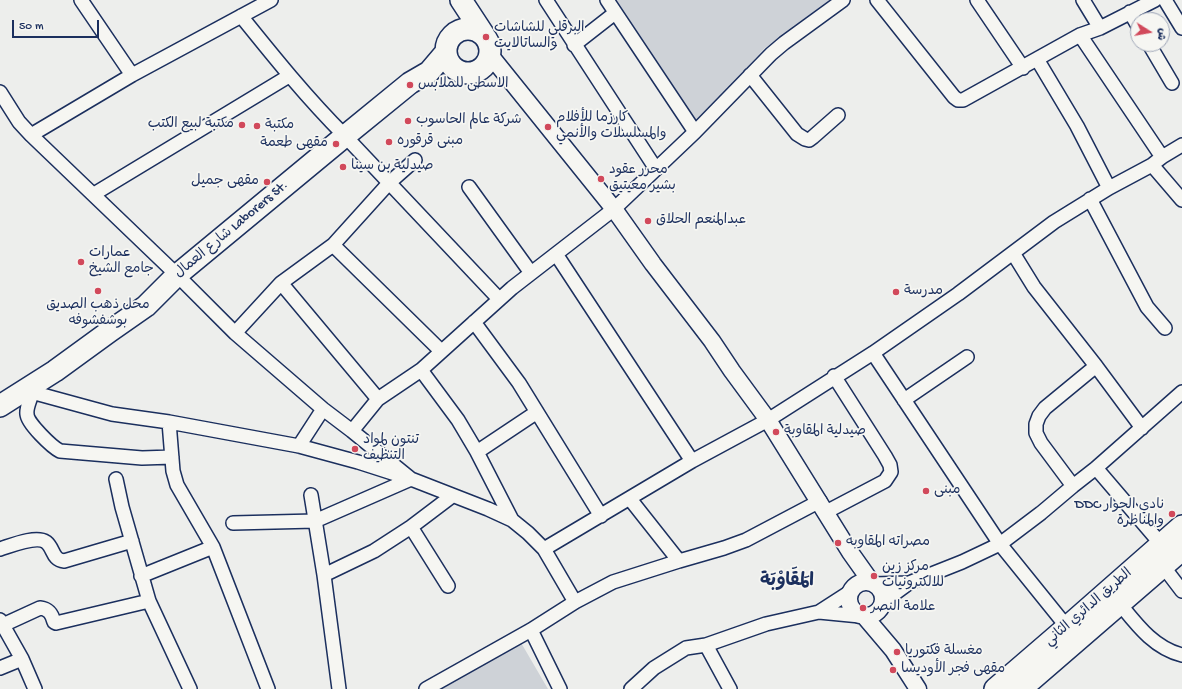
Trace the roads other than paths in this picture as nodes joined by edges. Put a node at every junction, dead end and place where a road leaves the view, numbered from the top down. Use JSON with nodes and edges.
{"nodes":[{"id":1,"x":81,"y":0,"type":"edge"},
{"id":2,"x":271,"y":0,"type":"edge"},
{"id":3,"x":450,"y":0,"type":"edge"},
{"id":4,"x":461,"y":0,"type":"edge"},
{"id":5,"x":607,"y":0,"type":"edge"},
{"id":6,"x":843,"y":0,"type":"edge"},
{"id":7,"x":877,"y":0,"type":"edge"},
{"id":8,"x":978,"y":0,"type":"edge"},
{"id":9,"x":1083,"y":0,"type":"edge"},
{"id":10,"x":1154,"y":0,"type":"edge"},
{"id":11,"x":1165,"y":0,"type":"edge"},
{"id":12,"x":550,"y":2,"type":"edge"},
{"id":13,"x":1178,"y":11,"type":"edge"},
{"id":14,"x":1130,"y":12,"type":"joint"},
{"id":15,"x":615,"y":13,"type":"junction"},
{"id":16,"x":241,"y":16,"type":"junction"},
{"id":17,"x":1100,"y":28,"type":"junction"},
{"id":18,"x":1182,"y":28,"type":"edge"},
{"id":19,"x":484,"y":35,"type":"junction"},
{"id":20,"x":1080,"y":35,"type":"junction"},
{"id":21,"x":449,"y":43,"type":"junction"},
{"id":22,"x":574,"y":45,"type":"junction"},
{"id":23,"x":1154,"y":52,"type":"edge"},
{"id":24,"x":490,"y":55,"type":"junction"},
{"id":25,"x":1037,"y":59,"type":"junction"},
{"id":26,"x":1023,"y":68,"type":"junction"},
{"id":27,"x":470,"y":73,"type":"junction"},
{"id":28,"x":132,"y":75,"type":"junction"},
{"id":29,"x":750,"y":75,"type":"junction"},
{"id":30,"x":289,"y":76,"type":"junction"},
{"id":31,"x":1172,"y":83,"type":"dead end"},
{"id":32,"x":410,"y":84,"type":"junction"},
{"id":33,"x":0,"y":92,"type":"edge"},
{"id":34,"x":838,"y":115,"type":"dead end"},
{"id":35,"x":696,"y":132,"type":"junction"},
{"id":36,"x":31,"y":135,"type":"junction"},
{"id":37,"x":345,"y":136,"type":"junction"},
{"id":38,"x":1182,"y":145,"type":"edge"},
{"id":39,"x":1162,"y":156,"type":"junction"},
{"id":40,"x":415,"y":160,"type":"dead end"},
{"id":41,"x":1152,"y":165,"type":"junction"},
{"id":42,"x":656,"y":169,"type":"junction"},
{"id":43,"x":389,"y":183,"type":"junction"},
{"id":44,"x":469,"y":187,"type":"dead end"},
{"id":45,"x":1108,"y":188,"type":"junction"},
{"id":46,"x":94,"y":194,"type":"junction"},
{"id":47,"x":1090,"y":199,"type":"junction"},
{"id":48,"x":1182,"y":200,"type":"edge"},
{"id":49,"x":614,"y":209,"type":"junction"},
{"id":50,"x":333,"y":245,"type":"junction"},
{"id":51,"x":1013,"y":252,"type":"junction"},
{"id":52,"x":556,"y":254,"type":"junction"},
{"id":53,"x":531,"y":273,"type":"junction"},
{"id":54,"x":177,"y":275,"type":"junction"},
{"id":55,"x":281,"y":283,"type":"junction"},
{"id":56,"x":499,"y":299,"type":"junction"},
{"id":57,"x":474,"y":322,"type":"junction"},
{"id":58,"x":1165,"y":328,"type":"dead end"},
{"id":59,"x":235,"y":333,"type":"junction"},
{"id":60,"x":441,"y":351,"type":"junction"},
{"id":61,"x":873,"y":352,"type":"junction"},
{"id":62,"x":967,"y":357,"type":"dead end"},
{"id":63,"x":1096,"y":366,"type":"junction"},
{"id":64,"x":421,"y":370,"type":"junction"},
{"id":65,"x":834,"y":376,"type":"junction"},
{"id":66,"x":28,"y":391,"type":"junction"},
{"id":67,"x":1182,"y":392,"type":"edge"},
{"id":68,"x":378,"y":399,"type":"junction"},
{"id":69,"x":904,"y":400,"type":"junction"},
{"id":70,"x":0,"y":406,"type":"edge"},
{"id":71,"x":323,"y":409,"type":"junction"},
{"id":72,"x":537,"y":412,"type":"junction"},
{"id":73,"x":768,"y":420,"type":"junction"},
{"id":74,"x":169,"y":422,"type":"junction"},
{"id":75,"x":1142,"y":428,"type":"junction"},
{"id":76,"x":352,"y":431,"type":"junction"},
{"id":77,"x":299,"y":446,"type":"junction"},
{"id":78,"x":477,"y":452,"type":"junction"},
{"id":79,"x":172,"y":457,"type":"junction"},
{"id":80,"x":692,"y":461,"type":"junction"},
{"id":81,"x":1096,"y":468,"type":"junction"},
{"id":82,"x":116,"y":479,"type":"dead end"},
{"id":83,"x":411,"y":479,"type":"junction"},
{"id":84,"x":1073,"y":486,"type":"junction"},
{"id":85,"x":311,"y":495,"type":"dead end"},
{"id":86,"x":452,"y":496,"type":"junction"},
{"id":87,"x":630,"y":499,"type":"junction"},
{"id":88,"x":823,"y":506,"type":"junction"},
{"id":89,"x":601,"y":516,"type":"junction"},
{"id":90,"x":512,"y":520,"type":"junction"},
{"id":91,"x":315,"y":521,"type":"junction"},
{"id":92,"x":233,"y":523,"type":"dead end"},
{"id":93,"x":1182,"y":526,"type":"edge"},
{"id":94,"x":411,"y":528,"type":"junction"},
{"id":95,"x":132,"y":540,"type":"junction"},
{"id":96,"x":1000,"y":544,"type":"junction"},
{"id":97,"x":1161,"y":544,"type":"junction"},
{"id":98,"x":213,"y":547,"type":"junction"},
{"id":99,"x":0,"y":549,"type":"edge"},
{"id":100,"x":544,"y":549,"type":"junction"},
{"id":101,"x":1182,"y":550,"type":"edge"},
{"id":102,"x":850,"y":552,"type":"junction"},
{"id":103,"x":679,"y":561,"type":"junction"},
{"id":104,"x":1163,"y":566,"type":"junction"},
{"id":105,"x":324,"y":575,"type":"junction"},
{"id":106,"x":141,"y":576,"type":"junction"},
{"id":107,"x":909,"y":582,"type":"junction"},
{"id":108,"x":873,"y":584,"type":"junction"},
{"id":109,"x":448,"y":586,"type":"dead end"},
{"id":110,"x":852,"y":590,"type":"junction"},
{"id":111,"x":1182,"y":591,"type":"edge"},
{"id":112,"x":149,"y":601,"type":"junction"},
{"id":113,"x":574,"y":602,"type":"junction"},
{"id":114,"x":882,"y":604,"type":"junction"},
{"id":115,"x":1120,"y":604,"type":"junction"},
{"id":116,"x":819,"y":612,"type":"junction"},
{"id":117,"x":863,"y":616,"type":"junction"},
{"id":118,"x":1,"y":623,"type":"edge"},
{"id":119,"x":1067,"y":627,"type":"junction"},
{"id":120,"x":531,"y":630,"type":"junction"},
{"id":121,"x":706,"y":645,"type":"junction"},
{"id":122,"x":893,"y":650,"type":"junction"},
{"id":123,"x":1182,"y":655,"type":"edge"},
{"id":124,"x":22,"y":659,"type":"junction"},
{"id":125,"x":0,"y":668,"type":"edge"},
{"id":126,"x":35,"y":689,"type":"edge"},
{"id":127,"x":190,"y":689,"type":"edge"},
{"id":128,"x":268,"y":689,"type":"edge"},
{"id":129,"x":339,"y":689,"type":"edge"},
{"id":130,"x":426,"y":689,"type":"edge"},
{"id":131,"x":560,"y":689,"type":"edge"},
{"id":132,"x":631,"y":689,"type":"edge"},
{"id":133,"x":730,"y":689,"type":"edge"},
{"id":134,"x":918,"y":689,"type":"edge"},
{"id":135,"x":995,"y":689,"type":"edge"},
{"id":136,"x":1022,"y":689,"type":"edge"}],
"edges":[{"from":1,"to":28,"type":"street"},
{"from":2,"to":16,"type":"street"},
{"from":3,"to":21,"type":"main road"},
{"from":4,"to":19,"type":"main road"},
{"from":5,"to":15,"type":"street"},
{"from":6,"to":29,"type":"street"},
{"from":7,"to":26,"type":"street"},
{"from":8,"to":26,"type":"street"},
{"from":9,"to":17,"type":"street"},
{"from":10,"to":14,"type":"street"},
{"from":11,"to":13,"type":"street"},
{"from":12,"to":22,"type":"street"},
{"from":13,"to":18,"type":"street"},
{"from":14,"to":17,"type":"street"},
{"from":15,"to":22,"type":"street"},
{"from":15,"to":35,"type":"street"},
{"from":16,"to":28,"type":"street"},
{"from":16,"to":30,"type":"street"},
{"from":17,"to":20,"type":"street"},
{"from":19,"to":21,"type":"main road"},
{"from":19,"to":24,"type":"main road"},
{"from":20,"to":25,"type":"street"},
{"from":20,"to":39,"type":"street"},
{"from":21,"to":27,"type":"main road"},
{"from":21,"to":32,"type":"main road"},
{"from":22,"to":42,"type":"street"},
{"from":23,"to":31,"type":"street"},
{"from":24,"to":27,"type":"main road"},
{"from":24,"to":49,"type":"street"},
{"from":25,"to":26,"type":"street"},
{"from":25,"to":45,"type":"street"},
{"from":27,"to":32,"type":"main road","name":"شارع العمال Laborers St."},
{"from":28,"to":36,"type":"street"},
{"from":29,"to":34,"type":"street"},
{"from":29,"to":35,"type":"street"},
{"from":30,"to":37,"type":"street"},
{"from":30,"to":46,"type":"street"},
{"from":32,"to":37,"type":"main road","name":"شارع العمال Laborers St."},
{"from":33,"to":36,"type":"street"},
{"from":35,"to":42,"type":"street"},
{"from":36,"to":46,"type":"street"},
{"from":37,"to":43,"type":"street"},
{"from":37,"to":54,"type":"main road","name":"شارع العمال Laborers St."},
{"from":38,"to":39,"type":"street"},
{"from":39,"to":41,"type":"street"},
{"from":40,"to":43,"type":"street"},
{"from":41,"to":45,"type":"street"},
{"from":41,"to":48,"type":"street"},
{"from":42,"to":49,"type":"street"},
{"from":43,"to":50,"type":"street"},
{"from":43,"to":56,"type":"street"},
{"from":44,"to":53,"type":"street"},
{"from":45,"to":47,"type":"street"},
{"from":46,"to":54,"type":"street"},
{"from":47,"to":51,"type":"street"},
{"from":47,"to":58,"type":"street"},
{"from":49,"to":52,"type":"street"},
{"from":49,"to":73,"type":"street"},
{"from":50,"to":55,"type":"street"},
{"from":50,"to":60,"type":"street"},
{"from":51,"to":61,"type":"street"},
{"from":51,"to":63,"type":"street"},
{"from":52,"to":53,"type":"street"},
{"from":52,"to":80,"type":"street"},
{"from":53,"to":56,"type":"street"},
{"from":54,"to":59,"type":"street"},
{"from":54,"to":66,"type":"main road","name":"شارع العمال Laborers St."},
{"from":55,"to":59,"type":"street"},
{"from":55,"to":68,"type":"street"},
{"from":56,"to":57,"type":"street"},
{"from":57,"to":60,"type":"street"},
{"from":57,"to":72,"type":"street"},
{"from":59,"to":71,"type":"street"},
{"from":60,"to":64,"type":"street"},
{"from":61,"to":65,"type":"street"},
{"from":61,"to":69,"type":"street"},
{"from":62,"to":69,"type":"street"},
{"from":63,"to":75,"type":"street"},
{"from":63,"to":84,"type":"street"},
{"from":64,"to":68,"type":"street"},
{"from":64,"to":78,"type":"street"},
{"from":65,"to":73,"type":"street"},
{"from":65,"to":88,"type":"street"},
{"from":66,"to":70,"type":"main road","name":"شارع العمال Laborers St."},
{"from":66,"to":74,"type":"street"},
{"from":66,"to":79,"type":"street"},
{"from":67,"to":75,"type":"street"},
{"from":68,"to":76,"type":"street"},
{"from":69,"to":96,"type":"street"},
{"from":71,"to":76,"type":"street"},
{"from":71,"to":77,"type":"street"},
{"from":72,"to":78,"type":"street"},
{"from":72,"to":89,"type":"street"},
{"from":73,"to":80,"type":"street"},
{"from":73,"to":88,"type":"street"},
{"from":74,"to":77,"type":"street"},
{"from":74,"to":79,"type":"street"},
{"from":75,"to":81,"type":"street"},
{"from":76,"to":83,"type":"street"},
{"from":77,"to":83,"type":"street"},
{"from":78,"to":90,"type":"street"},
{"from":79,"to":98,"type":"street"},
{"from":80,"to":87,"type":"street"},
{"from":81,"to":84,"type":"street"},
{"from":81,"to":97,"type":"street"},
{"from":82,"to":95,"type":"street"},
{"from":83,"to":86,"type":"street"},
{"from":83,"to":91,"type":"street"},
{"from":84,"to":96,"type":"street"},
{"from":85,"to":91,"type":"street"},
{"from":86,"to":90,"type":"street"},
{"from":86,"to":94,"type":"street"},
{"from":87,"to":89,"type":"street"},
{"from":87,"to":103,"type":"street"},
{"from":88,"to":102,"type":"street"},
{"from":88,"to":103,"type":"street"},
{"from":89,"to":100,"type":"street"},
{"from":90,"to":100,"type":"street"},
{"from":91,"to":92,"type":"street"},
{"from":91,"to":105,"type":"street"},
{"from":93,"to":97,"type":"main road","name":"الطريق الدائري الثاني"},
{"from":94,"to":105,"type":"street"},
{"from":94,"to":109,"type":"street"},
{"from":95,"to":99,"type":"street"},
{"from":95,"to":106,"type":"street"},
{"from":96,"to":107,"type":"street"},
{"from":96,"to":119,"type":"street"},
{"from":97,"to":119,"type":"main road","name":"الطريق الدائري الثاني"},
{"from":98,"to":106,"type":"street"},
{"from":98,"to":128,"type":"street"},
{"from":100,"to":113,"type":"street"},
{"from":101,"to":104,"type":"main road","name":"الطريق الدائري الثاني"},
{"from":102,"to":108,"type":"street"},
{"from":102,"to":110,"type":"street"},
{"from":103,"to":113,"type":"street"},
{"from":104,"to":111,"type":"street"},
{"from":104,"to":115,"type":"main road","name":"الطريق الدائري الثاني"},
{"from":105,"to":129,"type":"street"},
{"from":106,"to":112,"type":"street"},
{"from":107,"to":108,"type":"street"},
{"from":107,"to":114,"type":"street"},
{"from":108,"to":110,"type":"street"},
{"from":108,"to":114,"type":"street"},
{"from":110,"to":116,"type":"street"},
{"from":110,"to":117,"type":"street"},
{"from":112,"to":118,"type":"street"},
{"from":112,"to":127,"type":"street"},
{"from":113,"to":120,"type":"street"},
{"from":114,"to":117,"type":"street"},
{"from":114,"to":122,"type":"street"},
{"from":115,"to":123,"type":"street"},
{"from":115,"to":136,"type":"main road","name":"الطريق الدائري الثاني"},
{"from":116,"to":117,"type":"street"},
{"from":116,"to":121,"type":"street"},
{"from":117,"to":122,"type":"street"},
{"from":118,"to":124,"type":"street"},
{"from":119,"to":135,"type":"main road","name":"الطريق الدائري الثاني"},
{"from":120,"to":130,"type":"street"},
{"from":120,"to":131,"type":"street"},
{"from":121,"to":132,"type":"street"},
{"from":121,"to":133,"type":"street"},
{"from":122,"to":134,"type":"street"},
{"from":124,"to":125,"type":"street"},
{"from":124,"to":126,"type":"street"}]}
